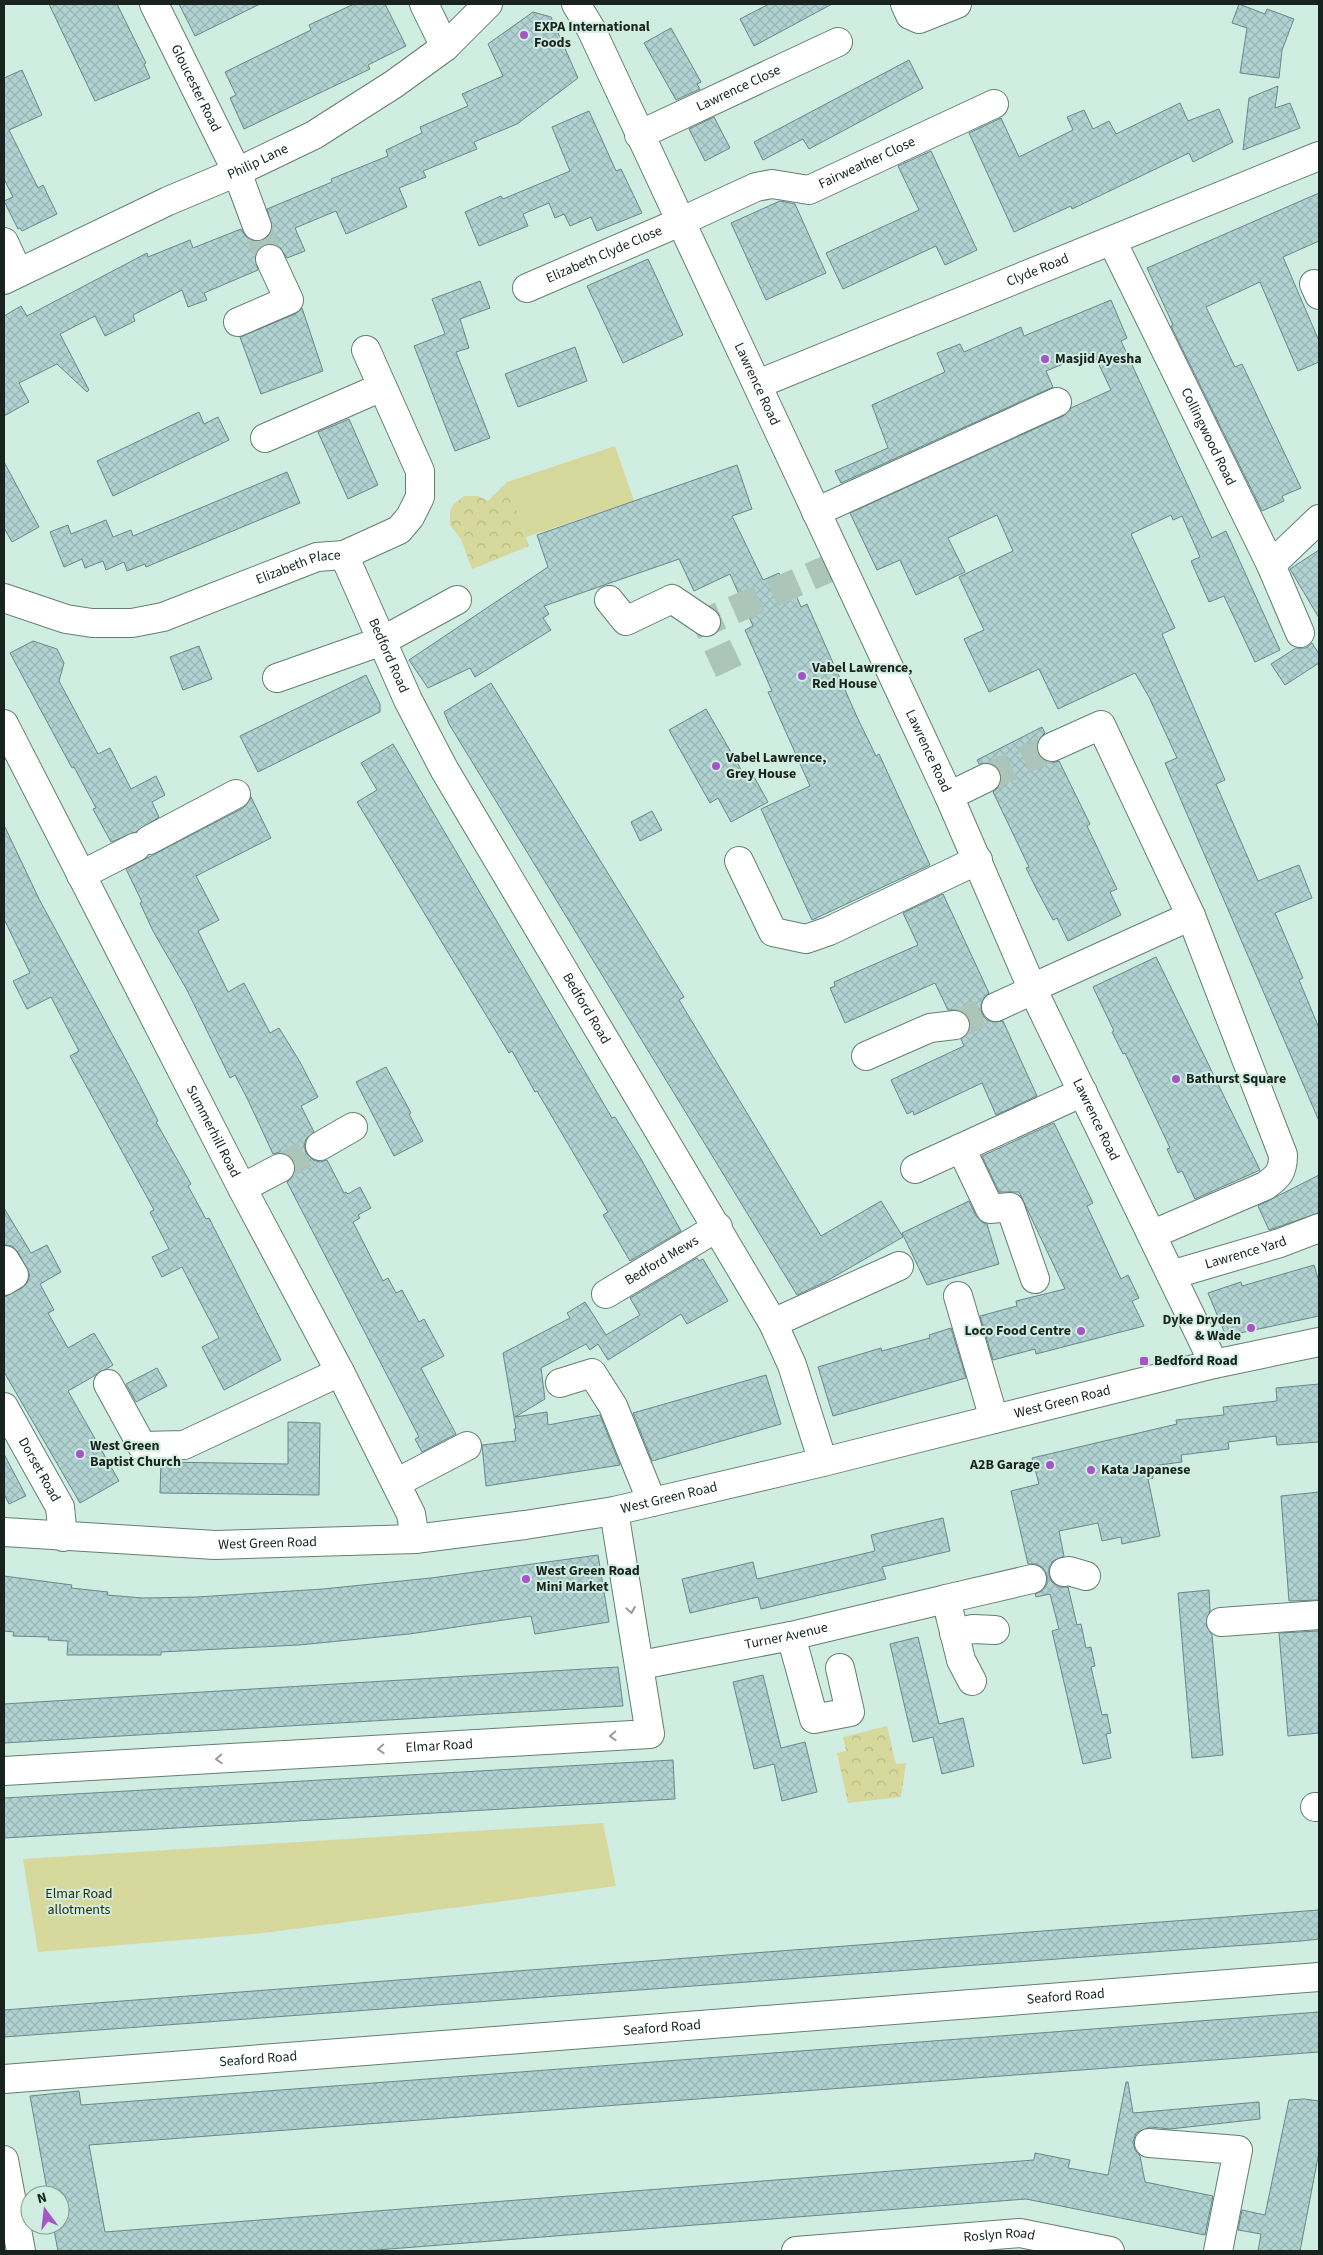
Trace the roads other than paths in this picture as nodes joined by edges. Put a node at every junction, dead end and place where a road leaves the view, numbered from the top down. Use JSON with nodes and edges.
{"nodes":[{"id":1,"x":154,"y":4,"type":"edge"},
{"id":2,"x":424,"y":4,"type":"edge"},
{"id":3,"x":488,"y":4,"type":"edge"},
{"id":4,"x":576,"y":4,"type":"edge"},
{"id":5,"x":905,"y":4,"type":"edge"},
{"id":6,"x":958,"y":4,"type":"edge"},
{"id":7,"x":838,"y":42,"type":"dead end"},
{"id":8,"x":445,"y":46,"type":"junction"},
{"id":9,"x":994,"y":104,"type":"dead end"},
{"id":10,"x":639,"y":135,"type":"junction"},
{"id":11,"x":1319,"y":156,"type":"edge"},
{"id":12,"x":237,"y":172,"type":"junction"},
{"id":13,"x":680,"y":222,"type":"junction"},
{"id":14,"x":257,"y":226,"type":"tunnel mouth"},
{"id":15,"x":4,"y":242,"type":"edge"},
{"id":16,"x":1112,"y":242,"type":"junction"},
{"id":17,"x":270,"y":259,"type":"tunnel mouth"},
{"id":18,"x":11,"y":276,"type":"edge"},
{"id":19,"x":527,"y":288,"type":"dead end"},
{"id":20,"x":238,"y":322,"type":"dead end"},
{"id":21,"x":366,"y":350,"type":"dead end"},
{"id":22,"x":758,"y":384,"type":"junction"},
{"id":23,"x":382,"y":387,"type":"junction"},
{"id":24,"x":1057,"y":402,"type":"dead end"},
{"id":25,"x":265,"y":438,"type":"dead end"},
{"id":26,"x":816,"y":512,"type":"junction"},
{"id":27,"x":1319,"y":518,"type":"edge"},
{"id":28,"x":344,"y":555,"type":"junction"},
{"id":29,"x":1270,"y":565,"type":"junction"},
{"id":30,"x":4,"y":598,"type":"edge"},
{"id":31,"x":457,"y":600,"type":"dead end"},
{"id":32,"x":609,"y":600,"type":"dead end"},
{"id":33,"x":706,"y":622,"type":"dead end"},
{"id":34,"x":1300,"y":633,"type":"dead end"},
{"id":35,"x":382,"y":641,"type":"junction"},
{"id":36,"x":277,"y":678,"type":"dead end"},
{"id":37,"x":4,"y":724,"type":"edge"},
{"id":38,"x":1052,"y":747,"type":"tunnel mouth"},
{"id":39,"x":13,"y":765,"type":"edge"},
{"id":40,"x":986,"y":778,"type":"tunnel mouth"},
{"id":41,"x":236,"y":794,"type":"dead end"},
{"id":42,"x":949,"y":796,"type":"junction"},
{"id":43,"x":978,"y":860,"type":"junction"},
{"id":44,"x":739,"y":861,"type":"dead end"},
{"id":45,"x":81,"y":875,"type":"junction"},
{"id":46,"x":1191,"y":916,"type":"junction"},
{"id":47,"x":1032,"y":989,"type":"junction"},
{"id":48,"x":996,"y":1007,"type":"tunnel mouth"},
{"id":49,"x":955,"y":1025,"type":"tunnel mouth"},
{"id":50,"x":866,"y":1056,"type":"dead end"},
{"id":51,"x":1083,"y":1092,"type":"junction"},
{"id":52,"x":353,"y":1127,"type":"dead end"},
{"id":53,"x":320,"y":1146,"type":"tunnel mouth"},
{"id":54,"x":961,"y":1148,"type":"junction"},
{"id":55,"x":280,"y":1168,"type":"tunnel mouth"},
{"id":56,"x":916,"y":1169,"type":"dead end"},
{"id":57,"x":242,"y":1188,"type":"junction"},
{"id":58,"x":718,"y":1227,"type":"junction"},
{"id":59,"x":1319,"y":1228,"type":"edge"},
{"id":60,"x":1152,"y":1234,"type":"junction"},
{"id":61,"x":899,"y":1266,"type":"dead end"},
{"id":62,"x":1171,"y":1275,"type":"junction"},
{"id":63,"x":1035,"y":1279,"type":"dead end"},
{"id":64,"x":606,"y":1294,"type":"dead end"},
{"id":65,"x":958,"y":1296,"type":"dead end"},
{"id":66,"x":773,"y":1323,"type":"junction"},
{"id":67,"x":1319,"y":1342,"type":"edge"},
{"id":68,"x":1214,"y":1364,"type":"junction"},
{"id":69,"x":340,"y":1372,"type":"junction"},
{"id":70,"x":560,"y":1383,"type":"dead end"},
{"id":71,"x":108,"y":1384,"type":"dead end"},
{"id":72,"x":4,"y":1407,"type":"edge"},
{"id":73,"x":994,"y":1419,"type":"junction"},
{"id":74,"x":467,"y":1446,"type":"dead end"},
{"id":75,"x":823,"y":1462,"type":"junction"},
{"id":76,"x":396,"y":1483,"type":"junction"},
{"id":77,"x":652,"y":1502,"type":"junction"},
{"id":78,"x":614,"y":1511,"type":"junction"},
{"id":79,"x":4,"y":1532,"type":"edge"},
{"id":80,"x":63,"y":1537,"type":"junction"},
{"id":81,"x":415,"y":1539,"type":"junction"},
{"id":82,"x":1032,"y":1579,"type":"dead end"},
{"id":83,"x":938,"y":1601,"type":"junction"},
{"id":84,"x":1319,"y":1615,"type":"edge"},
{"id":85,"x":1221,"y":1622,"type":"dead end"},
{"id":86,"x":995,"y":1630,"type":"dead end"},
{"id":87,"x":954,"y":1633,"type":"junction"},
{"id":88,"x":791,"y":1636,"type":"junction"},
{"id":89,"x":641,"y":1665,"type":"junction"},
{"id":90,"x":840,"y":1668,"type":"dead end"},
{"id":91,"x":972,"y":1680,"type":"dead end"},
{"id":92,"x":4,"y":1771,"type":"edge"},
{"id":93,"x":1319,"y":1977,"type":"edge"},
{"id":94,"x":4,"y":2079,"type":"edge"},
{"id":95,"x":1149,"y":2143,"type":"dead end"},
{"id":96,"x":4,"y":2160,"type":"edge"},
{"id":97,"x":21,"y":2251,"type":"edge"},
{"id":98,"x":796,"y":2251,"type":"edge"},
{"id":99,"x":1110,"y":2251,"type":"edge"},
{"id":100,"x":1218,"y":2251,"type":"edge"}],
"edges":[{"from":1,"to":12,"type":"street","name":"Gloucester Road"},
{"from":2,"to":8,"type":"street"},
{"from":3,"to":8,"type":"street","name":"Philip Lane"},
{"from":4,"to":10,"type":"street","name":"Lawrence Road"},
{"from":5,"to":6,"type":"street"},
{"from":7,"to":10,"type":"street","name":"Lawrence Close"},
{"from":8,"to":12,"type":"street","name":"Philip Lane"},
{"from":9,"to":13,"type":"street","name":"Fairweather Close"},
{"from":10,"to":13,"type":"street","name":"Lawrence Road"},
{"from":11,"to":16,"type":"street","name":"Clyde Road"},
{"from":12,"to":14,"type":"street","name":"Gloucester Road"},
{"from":12,"to":18,"type":"street","name":"Philip Lane"},
{"from":13,"to":19,"type":"street","name":"Elizabeth Clyde Close"},
{"from":13,"to":22,"type":"street","name":"Lawrence Road"},
{"from":15,"to":18,"type":"street"},
{"from":16,"to":22,"type":"street","name":"Clyde Road"},
{"from":16,"to":29,"type":"street","name":"Collingwood Road"},
{"from":17,"to":20,"type":"street"},
{"from":21,"to":23,"type":"street","name":"Elizabeth Place"},
{"from":22,"to":26,"type":"street","name":"Lawrence Road"},
{"from":23,"to":25,"type":"street"},
{"from":23,"to":28,"type":"street","name":"Elizabeth Place"},
{"from":24,"to":26,"type":"street"},
{"from":26,"to":42,"type":"street","name":"Lawrence Road"},
{"from":27,"to":29,"type":"street"},
{"from":28,"to":30,"type":"street","name":"Elizabeth Place"},
{"from":28,"to":35,"type":"street","name":"Bedford Road"},
{"from":29,"to":34,"type":"street","name":"Collingwood Road"},
{"from":31,"to":35,"type":"street"},
{"from":32,"to":33,"type":"street"},
{"from":35,"to":36,"type":"street"},
{"from":35,"to":58,"type":"street","name":"Bedford Road"},
{"from":37,"to":39,"type":"street","name":"Summerhill Road"},
{"from":38,"to":46,"type":"street"},
{"from":39,"to":45,"type":"street","name":"Summerhill Road"},
{"from":40,"to":42,"type":"street"},
{"from":41,"to":45,"type":"street"},
{"from":42,"to":43,"type":"street","name":"Lawrence Road"},
{"from":43,"to":44,"type":"street"},
{"from":43,"to":47,"type":"street","name":"Lawrence Road"},
{"from":45,"to":57,"type":"street","name":"Summerhill Road"},
{"from":46,"to":47,"type":"street"},
{"from":46,"to":60,"type":"street"},
{"from":47,"to":48,"type":"street"},
{"from":47,"to":51,"type":"street","name":"Lawrence Road"},
{"from":49,"to":50,"type":"street"},
{"from":51,"to":54,"type":"street"},
{"from":51,"to":60,"type":"street","name":"Lawrence Road"},
{"from":52,"to":53,"type":"street"},
{"from":54,"to":56,"type":"street"},
{"from":54,"to":63,"type":"street"},
{"from":55,"to":57,"type":"street"},
{"from":57,"to":69,"type":"street","name":"Summerhill Road"},
{"from":58,"to":64,"type":"street","name":"Bedford Mews"},
{"from":58,"to":66,"type":"street","name":"Bedford Road"},
{"from":59,"to":62,"type":"street","name":"Lawrence Yard"},
{"from":60,"to":62,"type":"street","name":"Lawrence Road"},
{"from":61,"to":66,"type":"street"},
{"from":62,"to":68,"type":"street","name":"Lawrence Road"},
{"from":65,"to":73,"type":"street"},
{"from":66,"to":75,"type":"street","name":"Bedford Road"},
{"from":67,"to":68,"type":"street","name":"West Green Road"},
{"from":68,"to":73,"type":"street","name":"West Green Road"},
{"from":69,"to":71,"type":"street"},
{"from":69,"to":76,"type":"street","name":"Summerhill Road"},
{"from":70,"to":77,"type":"street"},
{"from":72,"to":80,"type":"street","name":"Dorset Road"},
{"from":73,"to":75,"type":"street","name":"West Green Road"},
{"from":74,"to":76,"type":"street"},
{"from":75,"to":77,"type":"street","name":"West Green Road"},
{"from":76,"to":81,"type":"street","name":"Summerhill Road"},
{"from":77,"to":78,"type":"street","name":"West Green Road"},
{"from":78,"to":81,"type":"street","name":"West Green Road"},
{"from":78,"to":89,"type":"street","name":"Elmar Road","one_way":true},
{"from":79,"to":80,"type":"street","name":"West Green Road"},
{"from":80,"to":81,"type":"street","name":"West Green Road"},
{"from":82,"to":83,"type":"street","name":"Turner Avenue"},
{"from":83,"to":87,"type":"street"},
{"from":83,"to":88,"type":"street","name":"Turner Avenue"},
{"from":84,"to":85,"type":"street"},
{"from":86,"to":87,"type":"street"},
{"from":87,"to":91,"type":"street"},
{"from":88,"to":89,"type":"street","name":"Turner Avenue"},
{"from":88,"to":90,"type":"street"},
{"from":89,"to":92,"type":"street","name":"Elmar Road","one_way":true},
{"from":93,"to":94,"type":"street","name":"Seaford Road"},
{"from":95,"to":100,"type":"street"},
{"from":96,"to":97,"type":"street"},
{"from":98,"to":99,"type":"street","name":"Roslyn Road"}]}
